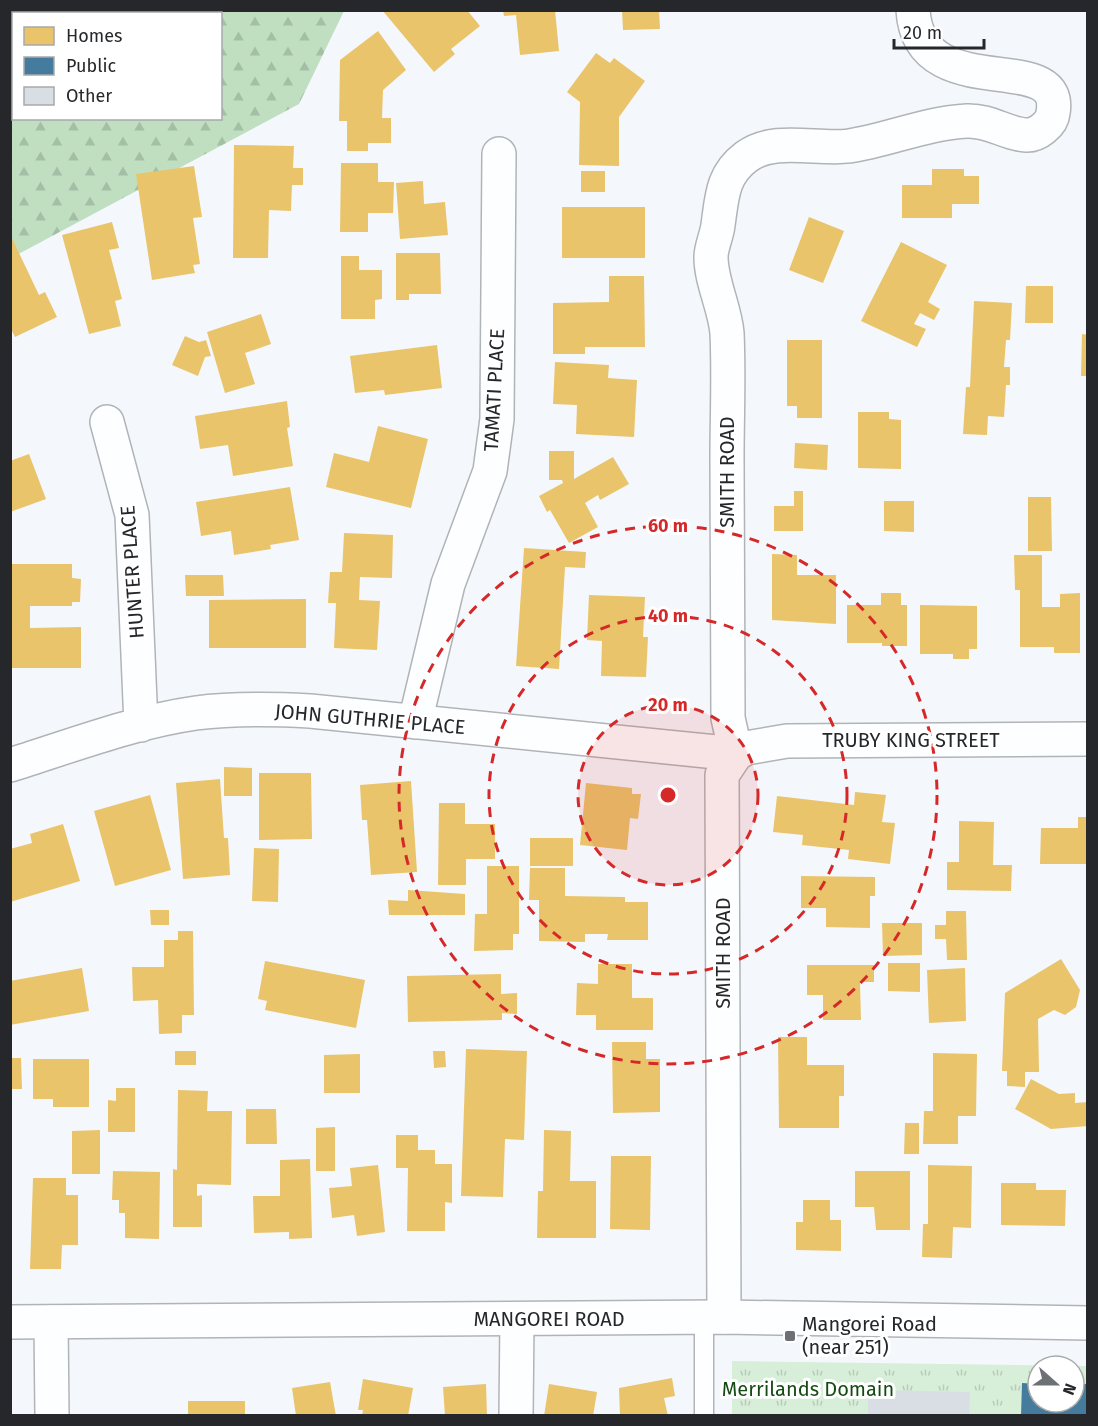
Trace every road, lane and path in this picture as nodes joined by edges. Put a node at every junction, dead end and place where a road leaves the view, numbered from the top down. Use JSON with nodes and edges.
{"nodes":[{"id":1,"x":913,"y":10,"type":"edge"},
{"id":2,"x":499,"y":154,"type":"dead end"},
{"id":3,"x":106,"y":422,"type":"dead end"},
{"id":4,"x":415,"y":722,"type":"junction"},
{"id":5,"x":141,"y":725,"type":"junction"},
{"id":6,"x":1088,"y":739,"type":"edge"},
{"id":7,"x":736,"y":754,"type":"junction"},
{"id":8,"x":10,"y":765,"type":"edge"},
{"id":9,"x":714,"y":1317,"type":"junction"},
{"id":10,"x":517,"y":1319,"type":"junction"},
{"id":11,"x":10,"y":1322,"type":"edge"},
{"id":12,"x":51,"y":1322,"type":"junction"},
{"id":13,"x":1088,"y":1323,"type":"edge"},
{"id":14,"x":52,"y":1416,"type":"edge"},
{"id":15,"x":516,"y":1416,"type":"edge"},
{"id":16,"x":704,"y":1416,"type":"edge"}],
"edges":[{"from":1,"to":7,"type":"street","name":"SMITH ROAD"},
{"from":2,"to":4,"type":"street","name":"TAMATI PLACE"},
{"from":3,"to":5,"type":"street","name":"HUNTER PLACE"},
{"from":4,"to":5,"type":"street","name":"JOHN GUTHRIE PLACE"},
{"from":4,"to":7,"type":"street","name":"JOHN GUTHRIE PLACE"},
{"from":5,"to":8,"type":"street","name":"JOHN GUTHRIE PLACE"},
{"from":6,"to":7,"type":"street","name":"TRUBY KING STREET"},
{"from":7,"to":9,"type":"street","name":"SMITH ROAD"},
{"from":9,"to":10,"type":"street","name":"MANGOREI ROAD"},
{"from":9,"to":13,"type":"street","name":"MANGOREI ROAD"},
{"from":9,"to":16,"type":"lane"},
{"from":10,"to":12,"type":"street","name":"MANGOREI ROAD"},
{"from":10,"to":15,"type":"street"},
{"from":11,"to":12,"type":"street","name":"MANGOREI ROAD"},
{"from":12,"to":14,"type":"street"}]}
